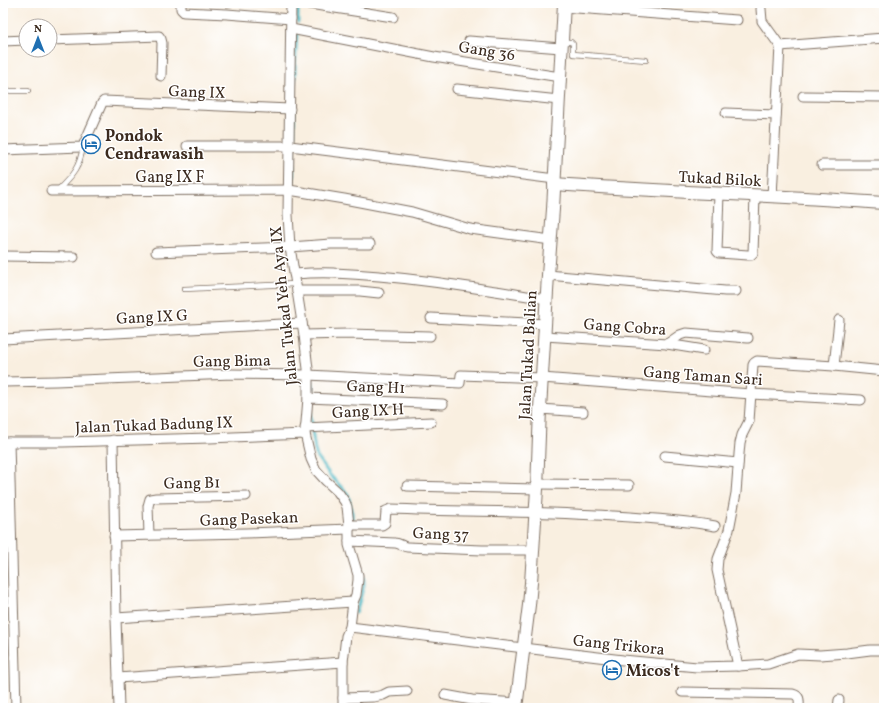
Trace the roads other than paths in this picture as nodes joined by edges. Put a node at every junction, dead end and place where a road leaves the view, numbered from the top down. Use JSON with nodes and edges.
{"nodes":[{"id":1,"x":181,"y":3,"type":"edge"},
{"id":2,"x":292,"y":3,"type":"edge"},
{"id":3,"x":303,"y":3,"type":"edge"},
{"id":4,"x":564,"y":5,"type":"edge"},
{"id":5,"x":761,"y":10,"type":"dead end"},
{"id":6,"x":393,"y":18,"type":"dead end"},
{"id":7,"x":737,"y":20,"type":"dead end"},
{"id":8,"x":291,"y":24,"type":"junction"},
{"id":9,"x":884,"y":38,"type":"edge"},
{"id":10,"x":18,"y":40,"type":"edge"},
{"id":11,"x":58,"y":40,"type":"edge"},
{"id":12,"x":3,"y":41,"type":"edge"},
{"id":13,"x":469,"y":41,"type":"dead end"},
{"id":14,"x":562,"y":45,"type":"junction"},
{"id":15,"x":780,"y":46,"type":"junction"},
{"id":16,"x":646,"y":60,"type":"dead end"},
{"id":17,"x":162,"y":76,"type":"dead end"},
{"id":18,"x":560,"y":77,"type":"junction"},
{"id":19,"x":457,"y":89,"type":"dead end"},
{"id":20,"x":3,"y":91,"type":"edge"},
{"id":21,"x":28,"y":91,"type":"dead end"},
{"id":22,"x":803,"y":96,"type":"dead end"},
{"id":23,"x":884,"y":97,"type":"edge"},
{"id":24,"x":559,"y":100,"type":"junction"},
{"id":25,"x":290,"y":109,"type":"junction"},
{"id":26,"x":726,"y":112,"type":"dead end"},
{"id":27,"x":776,"y":116,"type":"junction"},
{"id":28,"x":83,"y":146,"type":"junction"},
{"id":29,"x":186,"y":146,"type":"dead end"},
{"id":30,"x":290,"y":146,"type":"junction"},
{"id":31,"x":3,"y":150,"type":"edge"},
{"id":32,"x":822,"y":165,"type":"dead end"},
{"id":33,"x":884,"y":165,"type":"edge"},
{"id":34,"x":555,"y":182,"type":"junction"},
{"id":35,"x":289,"y":190,"type":"junction"},
{"id":36,"x":54,"y":191,"type":"joint"},
{"id":37,"x":719,"y":194,"type":"junction"},
{"id":38,"x":755,"y":196,"type":"junction"},
{"id":39,"x":772,"y":196,"type":"junction"},
{"id":40,"x":884,"y":203,"type":"edge"},
{"id":41,"x":550,"y":240,"type":"junction"},
{"id":42,"x":370,"y":244,"type":"dead end"},
{"id":43,"x":290,"y":247,"type":"junction"},
{"id":44,"x":156,"y":252,"type":"dead end"},
{"id":45,"x":3,"y":256,"type":"edge"},
{"id":46,"x":74,"y":258,"type":"dead end"},
{"id":47,"x":294,"y":274,"type":"junction"},
{"id":48,"x":548,"y":275,"type":"junction"},
{"id":49,"x":296,"y":288,"type":"junction"},
{"id":50,"x":184,"y":289,"type":"dead end"},
{"id":51,"x":736,"y":291,"type":"dead end"},
{"id":52,"x":379,"y":293,"type":"dead end"},
{"id":53,"x":547,"y":299,"type":"junction"},
{"id":54,"x":431,"y":318,"type":"dead end"},
{"id":55,"x":839,"y":320,"type":"dead end"},
{"id":56,"x":302,"y":323,"type":"junction"},
{"id":57,"x":545,"y":330,"type":"junction"},
{"id":58,"x":304,"y":335,"type":"junction"},
{"id":59,"x":430,"y":336,"type":"dead end"},
{"id":60,"x":748,"y":338,"type":"dead end"},
{"id":61,"x":3,"y":339,"type":"edge"},
{"id":62,"x":667,"y":344,"type":"junction"},
{"id":63,"x":704,"y":350,"type":"dead end"},
{"id":64,"x":834,"y":366,"type":"junction"},
{"id":65,"x":884,"y":371,"type":"edge"},
{"id":66,"x":308,"y":375,"type":"junction"},
{"id":67,"x":542,"y":378,"type":"junction"},
{"id":68,"x":3,"y":382,"type":"edge"},
{"id":69,"x":460,"y":383,"type":"joint"},
{"id":70,"x":751,"y":394,"type":"junction"},
{"id":71,"x":308,"y":398,"type":"junction"},
{"id":72,"x":861,"y":400,"type":"dead end"},
{"id":73,"x":443,"y":404,"type":"dead end"},
{"id":74,"x":540,"y":409,"type":"junction"},
{"id":75,"x":583,"y":412,"type":"dead end"},
{"id":76,"x":431,"y":422,"type":"dead end"},
{"id":77,"x":305,"y":431,"type":"junction"},
{"id":78,"x":113,"y":440,"type":"junction"},
{"id":79,"x":6,"y":442,"type":"edge"},
{"id":80,"x":665,"y":456,"type":"dead end"},
{"id":81,"x":738,"y":463,"type":"junction"},
{"id":82,"x":629,"y":485,"type":"dead end"},
{"id":83,"x":407,"y":486,"type":"dead end"},
{"id":84,"x":537,"y":487,"type":"junction"},
{"id":85,"x":246,"y":496,"type":"dead end"},
{"id":86,"x":536,"y":512,"type":"junction"},
{"id":87,"x":715,"y":526,"type":"dead end"},
{"id":88,"x":349,"y":527,"type":"junction"},
{"id":89,"x":114,"y":536,"type":"junction"},
{"id":90,"x":149,"y":536,"type":"junction"},
{"id":91,"x":349,"y":541,"type":"junction"},
{"id":92,"x":533,"y":550,"type":"junction"},
{"id":93,"x":354,"y":602,"type":"junction"},
{"id":94,"x":116,"y":618,"type":"junction"},
{"id":95,"x":350,"y":627,"type":"junction"},
{"id":96,"x":524,"y":648,"type":"junction"},
{"id":97,"x":884,"y":650,"type":"edge"},
{"id":98,"x":343,"y":662,"type":"junction"},
{"id":99,"x":738,"y":666,"type":"junction"},
{"id":100,"x":118,"y":678,"type":"junction"},
{"id":101,"x":407,"y":691,"type":"dead end"},
{"id":102,"x":682,"y":692,"type":"dead end"},
{"id":103,"x":445,"y":694,"type":"dead end"},
{"id":104,"x":343,"y":698,"type":"junction"},
{"id":105,"x":516,"y":706,"type":"edge"},
{"id":106,"x":16,"y":708,"type":"edge"},
{"id":107,"x":119,"y":708,"type":"edge"},
{"id":108,"x":343,"y":708,"type":"edge"},
{"id":109,"x":799,"y":708,"type":"edge"}],
"edges":[{"from":1,"to":8,"type":"street","name":"Gang 36"},
{"from":2,"to":8,"type":"street","name":"Jalan Tukad Yeh Aya IX"},
{"from":3,"to":6,"type":"street"},
{"from":4,"to":7,"type":"street"},
{"from":4,"to":14,"type":"street","name":"Jalan Tukad Balian"},
{"from":5,"to":15,"type":"street"},
{"from":8,"to":18,"type":"street","name":"Gang 36"},
{"from":8,"to":25,"type":"street","name":"Jalan Tukad Yeh Aya IX"},
{"from":9,"to":15,"type":"street"},
{"from":10,"to":12,"type":"street"},
{"from":11,"to":17,"type":"street"},
{"from":13,"to":14,"type":"street"},
{"from":14,"to":16,"type":"lane"},
{"from":14,"to":18,"type":"street","name":"Jalan Tukad Balian"},
{"from":15,"to":27,"type":"street"},
{"from":18,"to":24,"type":"street","name":"Jalan Tukad Balian"},
{"from":19,"to":24,"type":"street"},
{"from":20,"to":21,"type":"lane"},
{"from":22,"to":23,"type":"street"},
{"from":24,"to":34,"type":"street","name":"Jalan Tukad Balian"},
{"from":25,"to":28,"type":"street","name":"Gang IX"},
{"from":25,"to":30,"type":"street","name":"Jalan Tukad Yeh Aya IX"},
{"from":26,"to":27,"type":"street"},
{"from":27,"to":39,"type":"street"},
{"from":28,"to":31,"type":"street"},
{"from":28,"to":36,"type":"lane"},
{"from":29,"to":30,"type":"street"},
{"from":30,"to":34,"type":"street"},
{"from":30,"to":35,"type":"street","name":"Jalan Tukad Yeh Aya IX"},
{"from":32,"to":33,"type":"street"},
{"from":34,"to":37,"type":"street","name":"Tukad Bilok"},
{"from":34,"to":41,"type":"street","name":"Jalan Tukad Balian"},
{"from":35,"to":36,"type":"street","name":"Gang IX F"},
{"from":35,"to":41,"type":"street","name":"Gang IX F"},
{"from":35,"to":43,"type":"street","name":"Jalan Tukad Yeh Aya IX"},
{"from":37,"to":38,"type":"street","name":"Tukad Bilok"},
{"from":37,"to":38,"type":"street"},
{"from":38,"to":39,"type":"street","name":"Tukad Bilok"},
{"from":39,"to":40,"type":"street","name":"Tukad Bilok"},
{"from":41,"to":48,"type":"street","name":"Jalan Tukad Balian"},
{"from":42,"to":43,"type":"street"},
{"from":43,"to":44,"type":"street"},
{"from":43,"to":47,"type":"street","name":"Jalan Tukad Yeh Aya IX"},
{"from":45,"to":46,"type":"street"},
{"from":47,"to":49,"type":"street","name":"Jalan Tukad Yeh Aya IX"},
{"from":47,"to":53,"type":"street"},
{"from":48,"to":51,"type":"street"},
{"from":48,"to":53,"type":"street","name":"Jalan Tukad Balian"},
{"from":49,"to":50,"type":"lane"},
{"from":49,"to":52,"type":"street"},
{"from":49,"to":56,"type":"street","name":"Jalan Tukad Yeh Aya IX"},
{"from":53,"to":57,"type":"street","name":"Jalan Tukad Balian"},
{"from":54,"to":57,"type":"street","name":"Gang Cobra"},
{"from":55,"to":64,"type":"street"},
{"from":56,"to":58,"type":"street","name":"Jalan Tukad Yeh Aya IX"},
{"from":56,"to":61,"type":"street","name":"Gang IX G"},
{"from":57,"to":62,"type":"street","name":"Gang Cobra"},
{"from":57,"to":67,"type":"street","name":"Jalan Tukad Balian"},
{"from":58,"to":59,"type":"street"},
{"from":58,"to":66,"type":"street","name":"Jalan Tukad Yeh Aya IX"},
{"from":60,"to":62,"type":"street"},
{"from":62,"to":63,"type":"street","name":"Gang Cobra"},
{"from":64,"to":65,"type":"street"},
{"from":64,"to":70,"type":"street"},
{"from":66,"to":68,"type":"street","name":"Gang Bima"},
{"from":66,"to":69,"type":"street","name":"Gang Bima"},
{"from":66,"to":71,"type":"street","name":"Jalan Tukad Yeh Aya IX"},
{"from":67,"to":69,"type":"street","name":"Gang Taman Sari"},
{"from":67,"to":70,"type":"street","name":"Gang Taman Sari"},
{"from":67,"to":74,"type":"street","name":"Jalan Tukad Balian"},
{"from":70,"to":72,"type":"street","name":"Gang Taman Sari"},
{"from":70,"to":81,"type":"street"},
{"from":71,"to":73,"type":"street","name":"Gang H1"},
{"from":71,"to":77,"type":"street","name":"Jalan Tukad Yeh Aya IX"},
{"from":74,"to":75,"type":"street"},
{"from":74,"to":84,"type":"street","name":"Jalan Tukad Balian"},
{"from":76,"to":77,"type":"street","name":"Gang IX H"},
{"from":77,"to":78,"type":"street","name":"Jalan Tukad Badung IX"},
{"from":77,"to":88,"type":"street","name":"Jalan Tukad Yeh Aya IX"},
{"from":78,"to":79,"type":"street","name":"Jalan Tukad Badung IX"},
{"from":78,"to":89,"type":"street"},
{"from":79,"to":106,"type":"street"},
{"from":80,"to":81,"type":"street"},
{"from":81,"to":99,"type":"street"},
{"from":82,"to":84,"type":"street"},
{"from":83,"to":84,"type":"street"},
{"from":84,"to":86,"type":"street","name":"Jalan Tukad Balian"},
{"from":85,"to":90,"type":"street","name":"Gang B1"},
{"from":86,"to":87,"type":"street"},
{"from":86,"to":88,"type":"street","name":"Gang Pasekan"},
{"from":86,"to":92,"type":"street","name":"Jalan Tukad Balian"},
{"from":88,"to":90,"type":"street","name":"Gang Pasekan"},
{"from":88,"to":91,"type":"street","name":"Jalan Tukad Yeh Aya IX"},
{"from":89,"to":90,"type":"street","name":"Gang Pasekan"},
{"from":89,"to":94,"type":"street"},
{"from":91,"to":92,"type":"street","name":"Gang 37"},
{"from":91,"to":93,"type":"street","name":"Jalan Tukad Yeh Aya IX"},
{"from":92,"to":96,"type":"street","name":"Jalan Tukad Balian"},
{"from":93,"to":94,"type":"street"},
{"from":93,"to":95,"type":"street","name":"Jalan Tukad Yeh Aya IX"},
{"from":94,"to":100,"type":"street"},
{"from":95,"to":96,"type":"street","name":"Gang Trikora"},
{"from":95,"to":98,"type":"street","name":"Jalan Tukad Yeh Aya IX"},
{"from":96,"to":99,"type":"street","name":"Gang Trikora"},
{"from":96,"to":105,"type":"street","name":"Jalan Tukad Balian"},
{"from":97,"to":99,"type":"street","name":"Gang Trikora"},
{"from":98,"to":100,"type":"street"},
{"from":98,"to":104,"type":"street","name":"Jalan Tukad Yeh Aya IX"},
{"from":100,"to":107,"type":"street"},
{"from":101,"to":104,"type":"street"},
{"from":102,"to":109,"type":"street"},
{"from":103,"to":105,"type":"street"},
{"from":104,"to":108,"type":"street","name":"Jalan Tukad Yeh Aya IX"}]}
